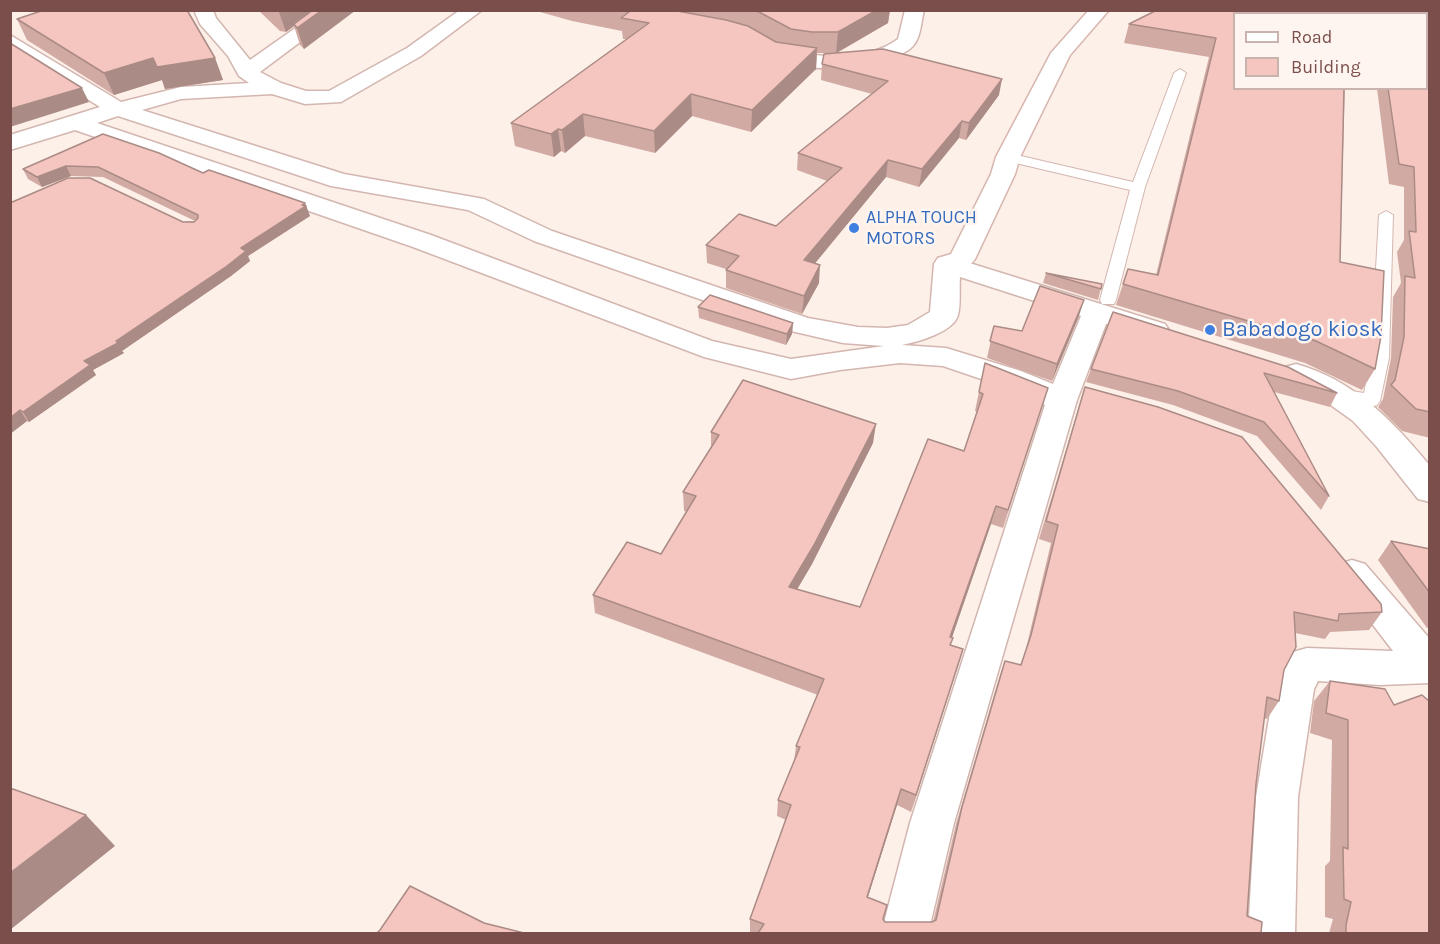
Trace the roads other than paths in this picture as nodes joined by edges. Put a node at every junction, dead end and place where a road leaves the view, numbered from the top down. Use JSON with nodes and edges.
{"nodes":[{"id":1,"x":334,"y":10,"type":"edge"},
{"id":2,"x":473,"y":10,"type":"edge"},
{"id":3,"x":915,"y":10,"type":"edge"},
{"id":4,"x":1100,"y":10,"type":"edge"},
{"id":5,"x":211,"y":14,"type":"edge"},
{"id":6,"x":753,"y":39,"type":"edge"},
{"id":7,"x":10,"y":41,"type":"edge"},
{"id":8,"x":246,"y":72,"type":"junction"},
{"id":9,"x":1180,"y":73,"type":"dead end"},
{"id":10,"x":273,"y":88,"type":"junction"},
{"id":11,"x":118,"y":109,"type":"junction"},
{"id":12,"x":82,"y":125,"type":"dead end"},
{"id":13,"x":10,"y":144,"type":"edge"},
{"id":14,"x":1008,"y":157,"type":"junction"},
{"id":15,"x":1138,"y":187,"type":"junction"},
{"id":16,"x":1386,"y":215,"type":"dead end"},
{"id":17,"x":947,"y":264,"type":"junction"},
{"id":18,"x":1103,"y":306,"type":"junction"},
{"id":19,"x":1184,"y":339,"type":"edge"},
{"id":20,"x":1271,"y":366,"type":"edge"},
{"id":21,"x":1339,"y":394,"type":"junction"},
{"id":22,"x":1075,"y":396,"type":"junction"},
{"id":23,"x":1430,"y":490,"type":"edge"},
{"id":24,"x":1331,"y":549,"type":"edge"},
{"id":25,"x":1429,"y":666,"type":"edge"},
{"id":26,"x":904,"y":933,"type":"edge"},
{"id":27,"x":1271,"y":933,"type":"edge"}],
"edges":[{"from":1,"to":8,"type":"street"},
{"from":2,"to":10,"type":"street"},
{"from":3,"to":6,"type":"street"},
{"from":4,"to":14,"type":"street"},
{"from":5,"to":8,"type":"street"},
{"from":7,"to":11,"type":"street"},
{"from":8,"to":10,"type":"street"},
{"from":9,"to":15,"type":"lane"},
{"from":10,"to":11,"type":"street"},
{"from":11,"to":13,"type":"street"},
{"from":11,"to":17,"type":"street"},
{"from":12,"to":22,"type":"street"},
{"from":14,"to":15,"type":"lane"},
{"from":14,"to":17,"type":"street"},
{"from":15,"to":18,"type":"lane"},
{"from":16,"to":21,"type":"lane"},
{"from":17,"to":18,"type":"street"},
{"from":18,"to":19,"type":"street"},
{"from":18,"to":22,"type":"street"},
{"from":20,"to":21,"type":"street"},
{"from":21,"to":23,"type":"street"},
{"from":22,"to":26,"type":"street"},
{"from":24,"to":25,"type":"street"},
{"from":25,"to":27,"type":"street"}]}
